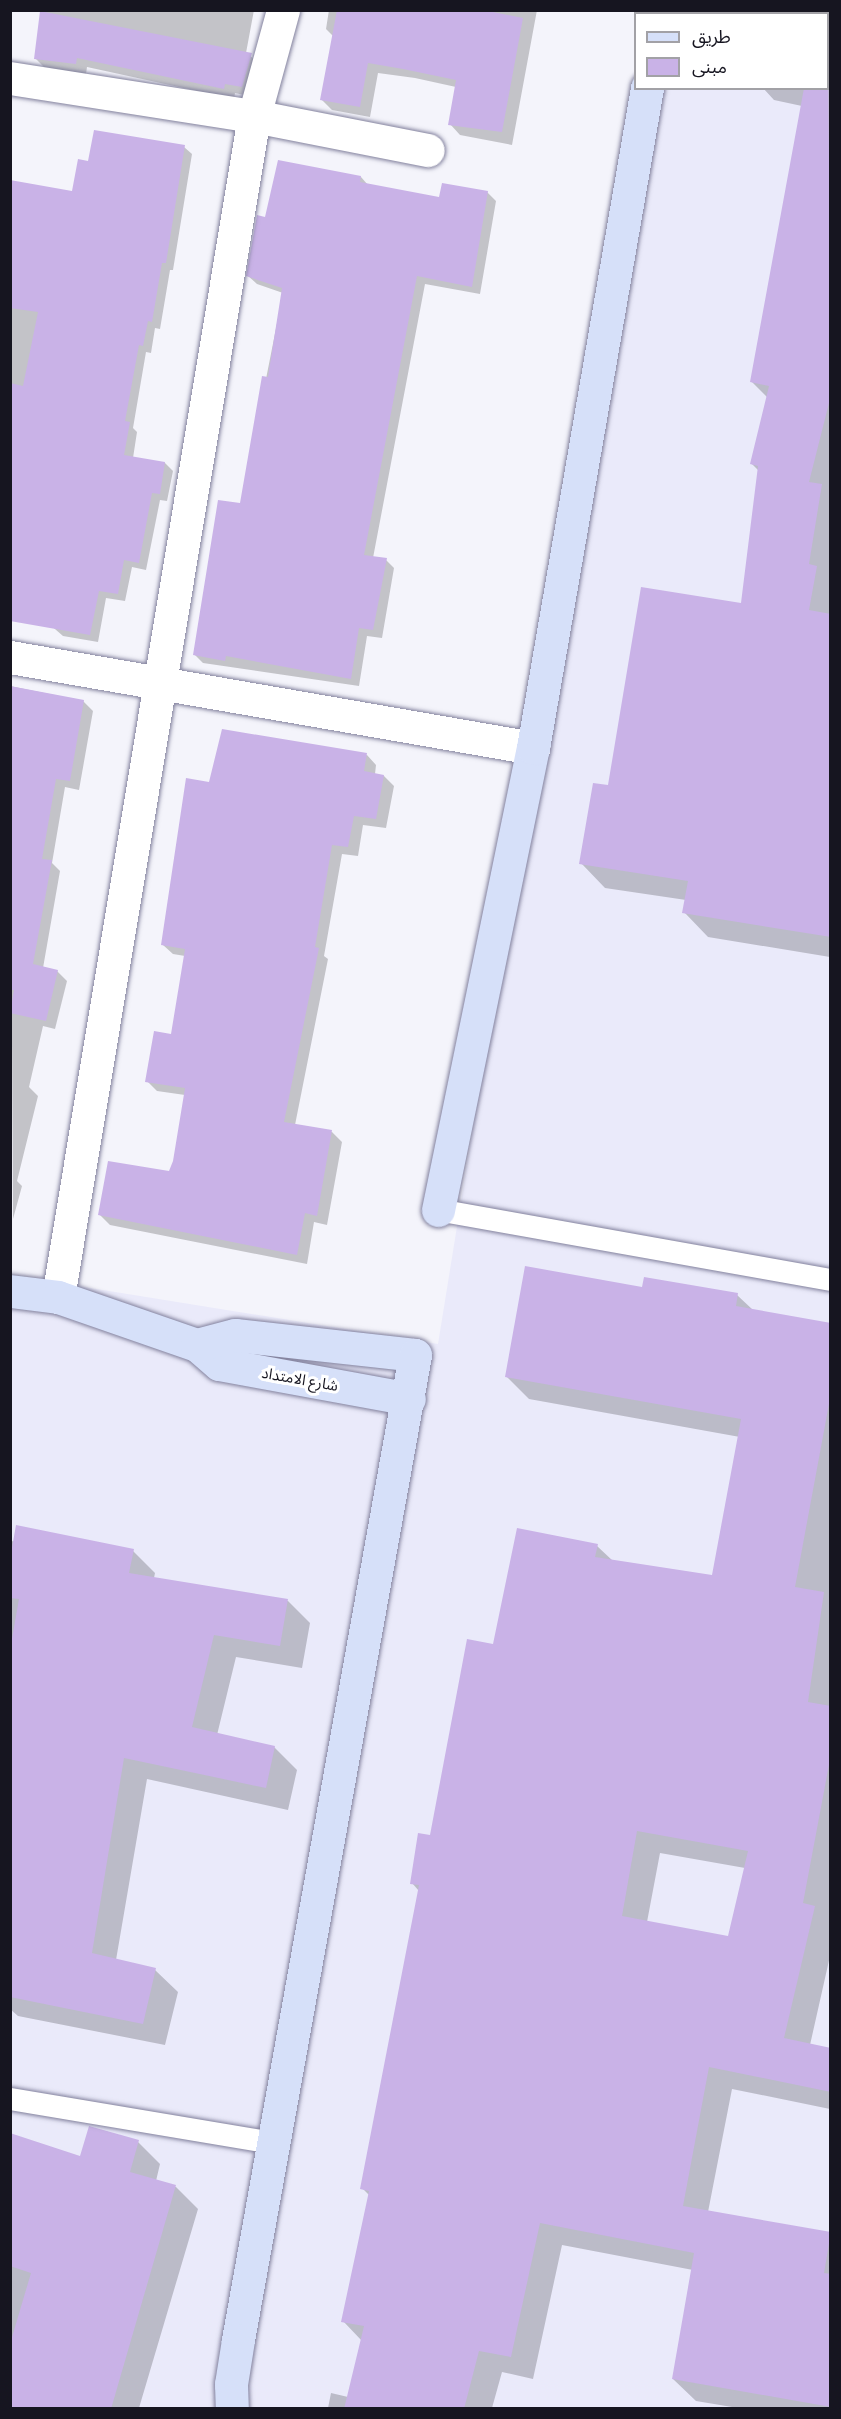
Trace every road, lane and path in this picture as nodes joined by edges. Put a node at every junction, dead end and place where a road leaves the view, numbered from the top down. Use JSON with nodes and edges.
{"nodes":[{"id":1,"x":283,"y":10,"type":"edge"},
{"id":2,"x":10,"y":78,"type":"edge"},
{"id":3,"x":647,"y":90,"type":"edge"},
{"id":4,"x":254,"y":116,"type":"junction"},
{"id":5,"x":428,"y":150,"type":"dead end"},
{"id":6,"x":10,"y":657,"type":"edge"},
{"id":7,"x":159,"y":683,"type":"junction"},
{"id":8,"x":533,"y":748,"type":"junction"},
{"id":9,"x":438,"y":1210,"type":"joint"},
{"id":10,"x":831,"y":1280,"type":"edge"},
{"id":11,"x":10,"y":1291,"type":"edge"},
{"id":12,"x":58,"y":1297,"type":"junction"},
{"id":13,"x":197,"y":1346,"type":"junction"},
{"id":14,"x":409,"y":1398,"type":"junction"},
{"id":15,"x":10,"y":2099,"type":"edge"},
{"id":16,"x":273,"y":2143,"type":"junction"},
{"id":17,"x":232,"y":2409,"type":"edge"}],
"edges":[{"from":1,"to":4,"type":"street"},
{"from":2,"to":4,"type":"street"},
{"from":3,"to":8,"type":"street"},
{"from":4,"to":5,"type":"street"},
{"from":4,"to":7,"type":"street"},
{"from":6,"to":7,"type":"street"},
{"from":7,"to":8,"type":"street"},
{"from":7,"to":12,"type":"street"},
{"from":8,"to":9,"type":"street"},
{"from":9,"to":10,"type":"lane"},
{"from":11,"to":12,"type":"street","name":"شارع الامتداد"},
{"from":12,"to":13,"type":"street","name":"شارع الامتداد"},
{"from":13,"to":14,"type":"street","name":"شارع الامتداد"},
{"from":13,"to":14,"type":"street"},
{"from":14,"to":16,"type":"street"},
{"from":15,"to":16,"type":"lane"},
{"from":16,"to":17,"type":"street"}]}
